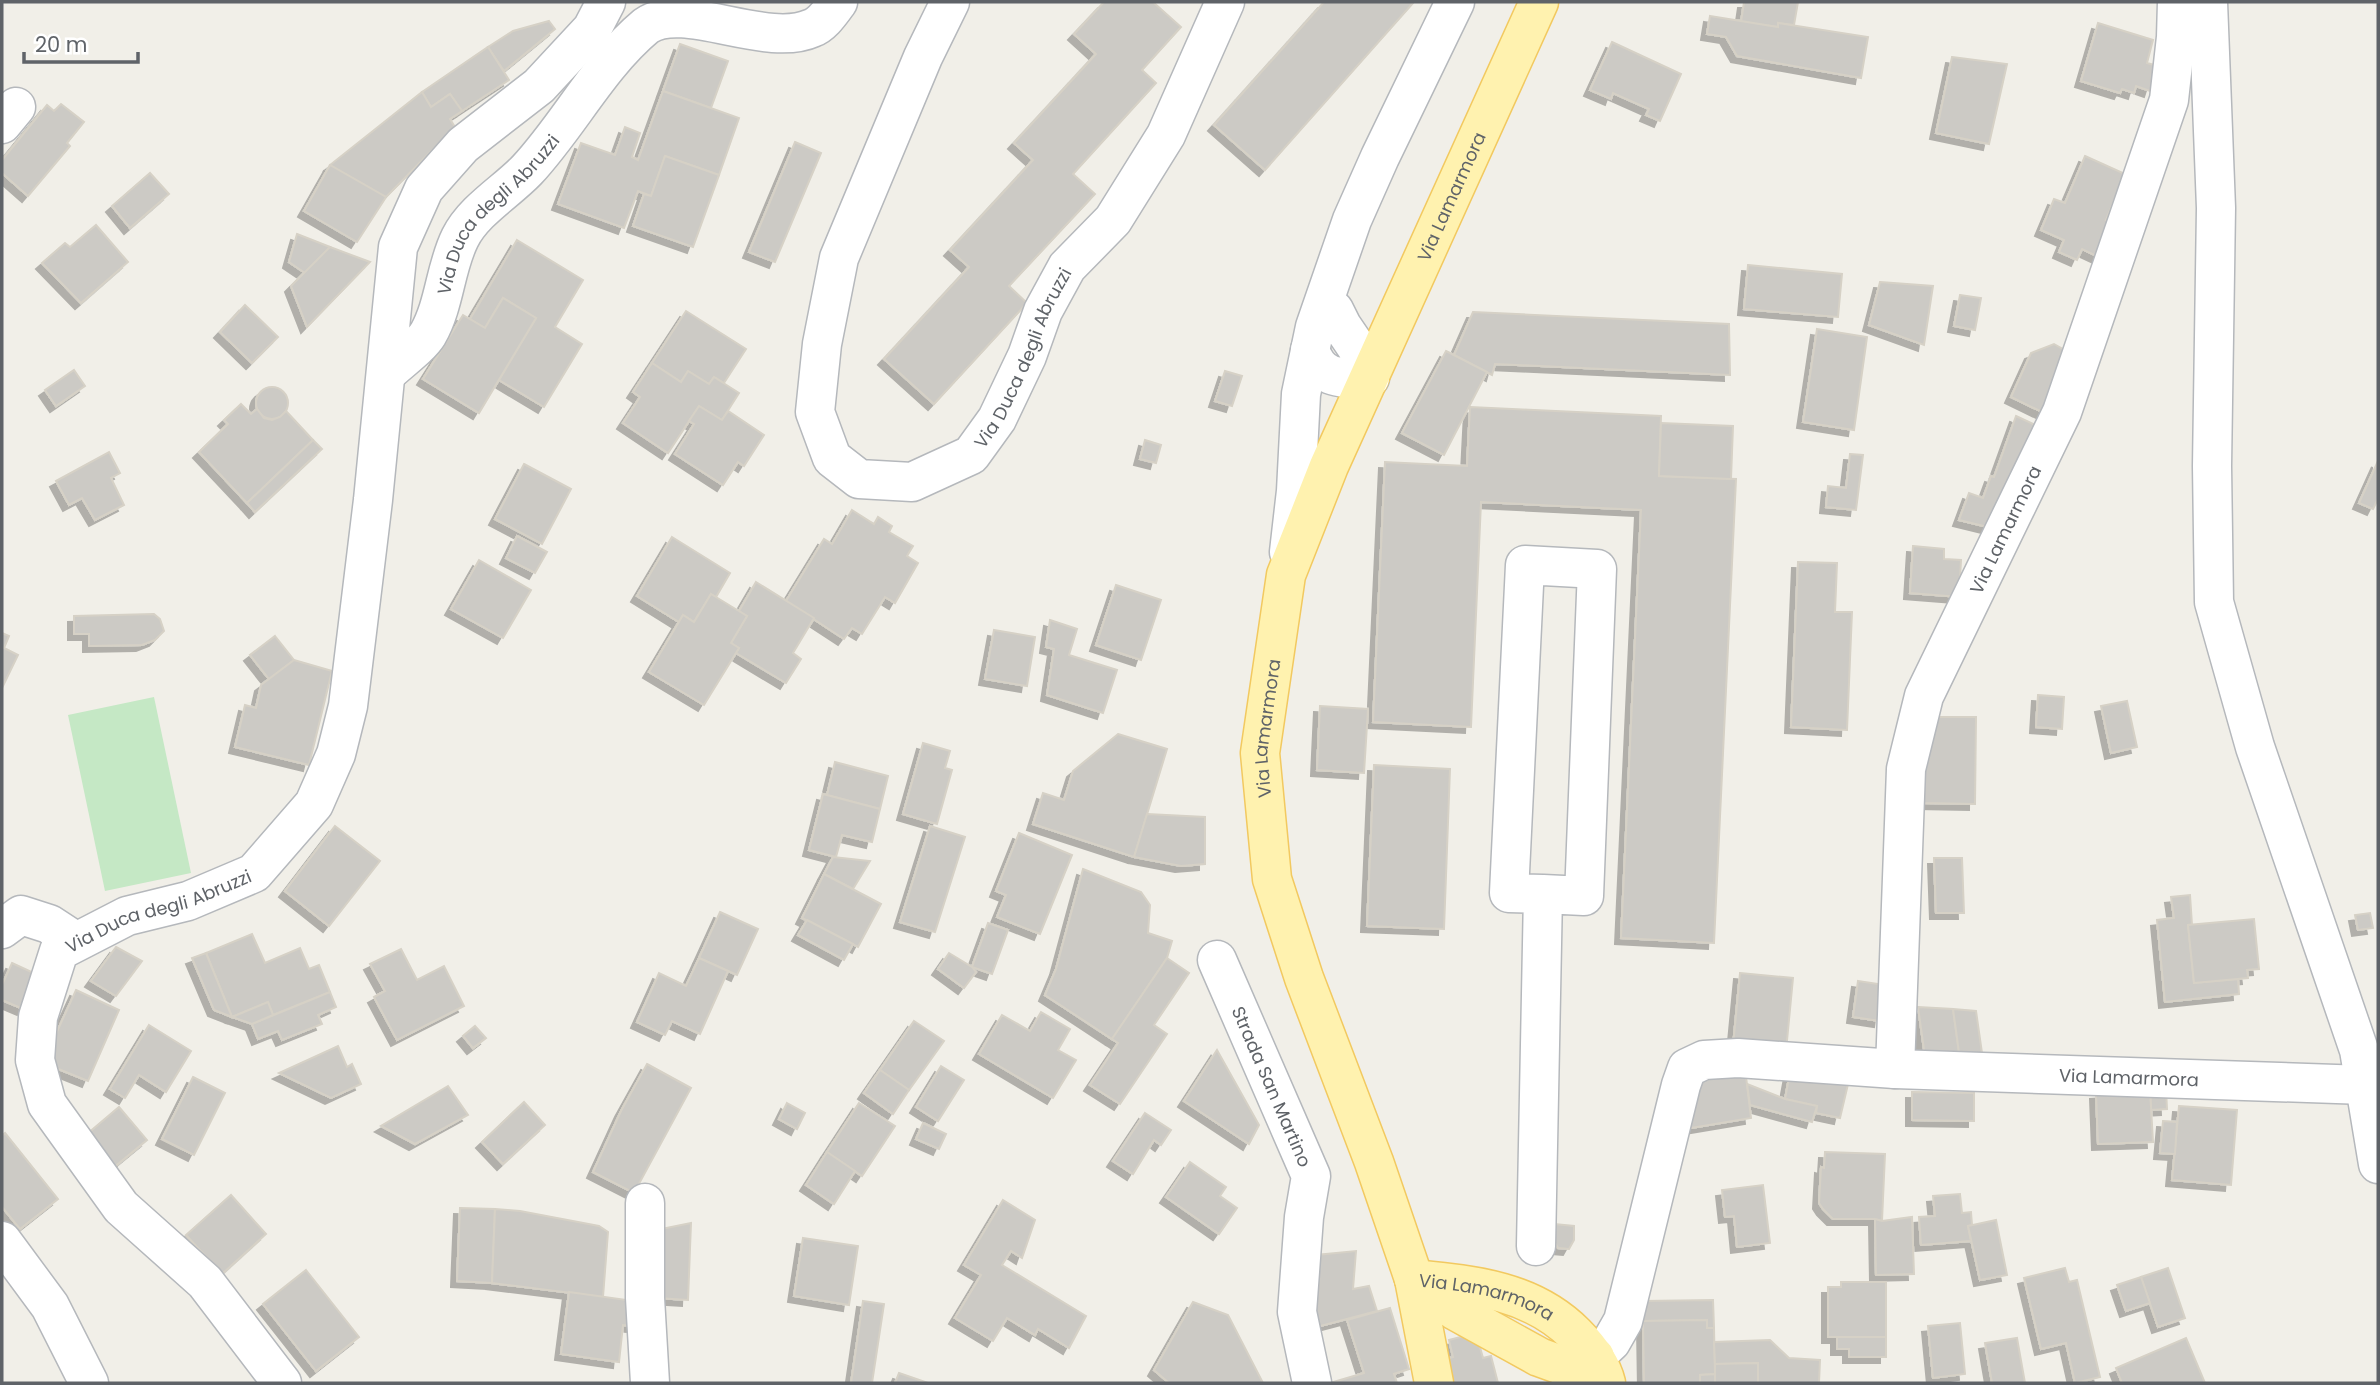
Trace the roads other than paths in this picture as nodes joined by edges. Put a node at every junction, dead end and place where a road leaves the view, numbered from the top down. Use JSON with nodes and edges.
{"nodes":[{"id":1,"x":606,"y":2,"type":"edge"},
{"id":2,"x":838,"y":2,"type":"edge"},
{"id":3,"x":950,"y":2,"type":"edge"},
{"id":4,"x":1225,"y":2,"type":"edge"},
{"id":5,"x":1455,"y":2,"type":"edge"},
{"id":6,"x":1539,"y":2,"type":"edge"},
{"id":7,"x":2176,"y":2,"type":"edge"},
{"id":8,"x":2208,"y":2,"type":"edge"},
{"id":9,"x":1331,"y":298,"type":"junction"},
{"id":10,"x":1402,"y":308,"type":"junction"},
{"id":11,"x":1310,"y":350,"type":"junction"},
{"id":12,"x":386,"y":374,"type":"junction"},
{"id":13,"x":1370,"y":378,"type":"junction"},
{"id":14,"x":1286,"y":575,"type":"junction"},
{"id":15,"x":1543,"y":894,"type":"junction"},
{"id":16,"x":2,"y":929,"type":"edge"},
{"id":17,"x":75,"y":941,"type":"junction"},
{"id":18,"x":1217,"y":960,"type":"dead end"},
{"id":19,"x":1895,"y":1069,"type":"junction"},
{"id":20,"x":2365,"y":1085,"type":"junction"},
{"id":21,"x":2378,"y":1164,"type":"edge"},
{"id":22,"x":645,"y":1203,"type":"dead end"},
{"id":23,"x":2,"y":1241,"type":"edge"},
{"id":24,"x":1536,"y":1246,"type":"dead end"},
{"id":25,"x":1414,"y":1279,"type":"junction"},
{"id":26,"x":1601,"y":1370,"type":"edge"},
{"id":27,"x":89,"y":1383,"type":"edge"},
{"id":28,"x":282,"y":1383,"type":"edge"},
{"id":29,"x":650,"y":1383,"type":"edge"},
{"id":30,"x":1312,"y":1383,"type":"edge"},
{"id":31,"x":1434,"y":1383,"type":"edge"}],
"edges":[{"from":1,"to":12,"type":"street","name":"Via Duca degli Abruzzi"},
{"from":2,"to":12,"type":"street","name":"Via Duca degli Abruzzi"},
{"from":3,"to":4,"type":"street","name":"Via Duca degli Abruzzi"},
{"from":5,"to":9,"type":"street"},
{"from":6,"to":10,"type":"main road","name":"Via Lamarmora"},
{"from":7,"to":19,"type":"street","name":"Via Lamarmora"},
{"from":8,"to":20,"type":"street"},
{"from":9,"to":10,"type":"street"},
{"from":9,"to":11,"type":"street"},
{"from":9,"to":13,"type":"street"},
{"from":10,"to":13,"type":"main road","name":"Via Lamarmora"},
{"from":11,"to":13,"type":"street"},
{"from":11,"to":14,"type":"street"},
{"from":12,"to":17,"type":"street","name":"Via Duca degli Abruzzi"},
{"from":13,"to":14,"type":"main road","name":"Via Lamarmora"},
{"from":14,"to":25,"type":"main road","name":"Via Lamarmora"},
{"from":15,"to":15,"type":"street"},
{"from":15,"to":24,"type":"street"},
{"from":16,"to":17,"type":"street"},
{"from":17,"to":28,"type":"street","name":"Via Duca degli Abruzzi"},
{"from":18,"to":30,"type":"street","name":"Strada San Martino"},
{"from":19,"to":20,"type":"street","name":"Via Lamarmora"},
{"from":19,"to":26,"type":"street","name":"Via Lamarmora"},
{"from":20,"to":21,"type":"street"},
{"from":22,"to":29,"type":"street"},
{"from":23,"to":27,"type":"street"},
{"from":25,"to":26,"type":"main road"},
{"from":25,"to":31,"type":"main road","name":"Via Lamarmora"}]}
